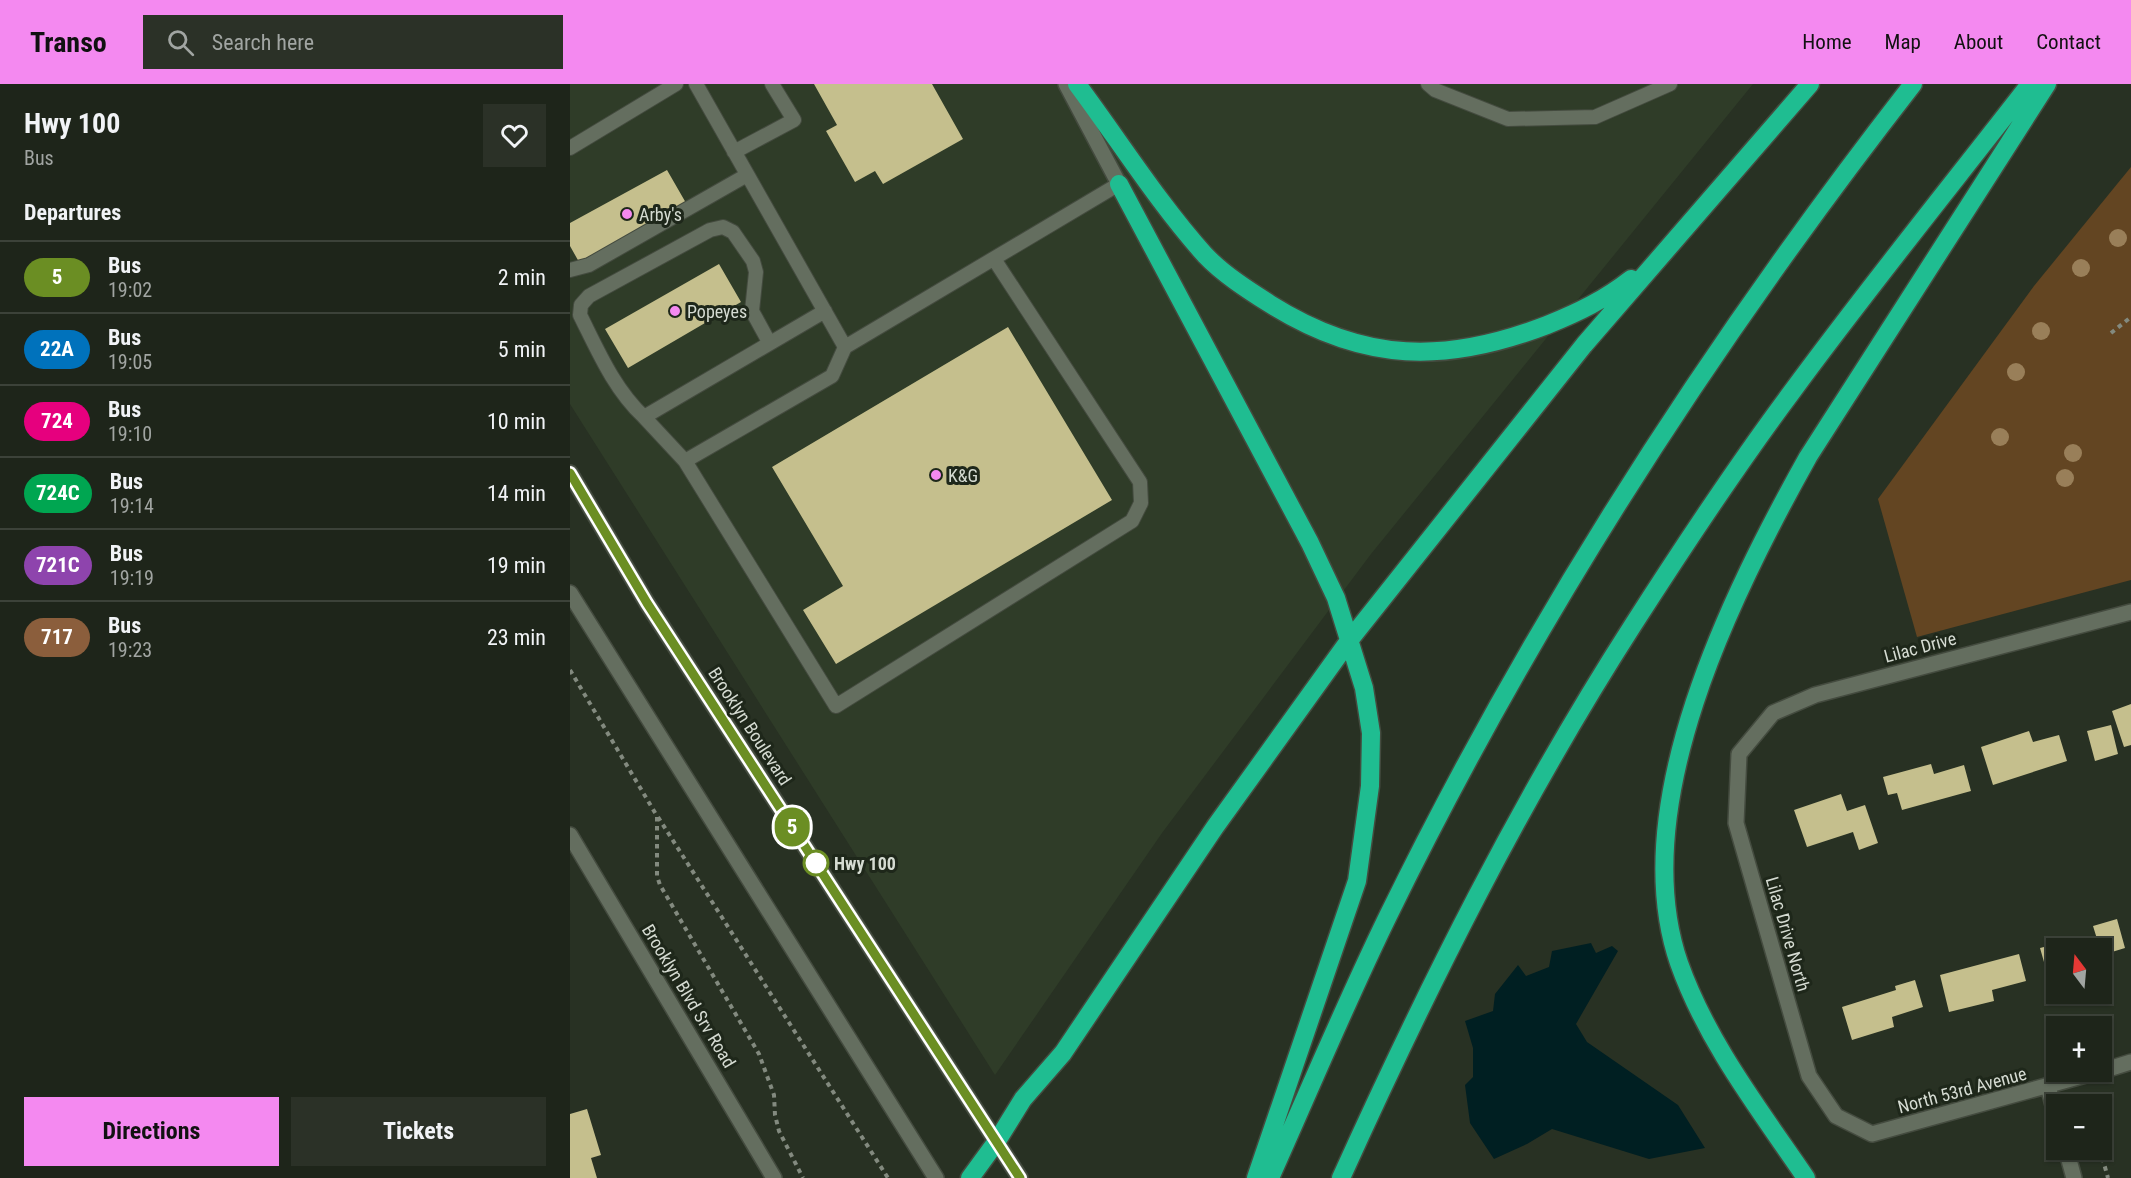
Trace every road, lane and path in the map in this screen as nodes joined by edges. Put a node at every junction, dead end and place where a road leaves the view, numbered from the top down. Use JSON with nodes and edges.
{"nodes":[{"id":1,"x":676,"y":84,"type":"edge"},
{"id":2,"x":696,"y":84,"type":"edge"},
{"id":3,"x":772,"y":84,"type":"edge"},
{"id":4,"x":1065,"y":84,"type":"edge"},
{"id":5,"x":1077,"y":84,"type":"edge"},
{"id":6,"x":1428,"y":84,"type":"edge"},
{"id":7,"x":1670,"y":84,"type":"edge"},
{"id":8,"x":1810,"y":84,"type":"edge"},
{"id":9,"x":1914,"y":84,"type":"edge"},
{"id":10,"x":2030,"y":84,"type":"edge"},
{"id":11,"x":2047,"y":84,"type":"edge"},
{"id":12,"x":570,"y":147,"type":"edge"},
{"id":13,"x":734,"y":152,"type":"junction"},
{"id":14,"x":747,"y":175,"type":"junction"},
{"id":15,"x":1119,"y":184,"type":"junction"},
{"id":16,"x":1661,"y":256,"type":"junction"},
{"id":17,"x":994,"y":259,"type":"junction"},
{"id":18,"x":570,"y":270,"type":"edge"},
{"id":19,"x":825,"y":312,"type":"junction"},
{"id":20,"x":2131,"y":317,"type":"edge"},
{"id":21,"x":2111,"y":333,"type":"dead end"},
{"id":22,"x":769,"y":342,"type":"junction"},
{"id":23,"x":845,"y":347,"type":"junction"},
{"id":24,"x":644,"y":417,"type":"junction"},
{"id":25,"x":685,"y":461,"type":"junction"},
{"id":26,"x":570,"y":473,"type":"edge"},
{"id":27,"x":570,"y":593,"type":"edge"},
{"id":28,"x":2131,"y":612,"type":"edge"},
{"id":29,"x":1348,"y":642,"type":"junction"},
{"id":30,"x":570,"y":670,"type":"edge"},
{"id":31,"x":1739,"y":754,"type":"joint"},
{"id":32,"x":657,"y":816,"type":"junction"},
{"id":33,"x":570,"y":835,"type":"edge"},
{"id":34,"x":2131,"y":1062,"type":"edge"},
{"id":35,"x":2112,"y":1068,"type":"edge"},
{"id":36,"x":2062,"y":1082,"type":"edge"},
{"id":37,"x":2048,"y":1086,"type":"junction"},
{"id":38,"x":2050,"y":1094,"type":"edge"},
{"id":39,"x":1836,"y":1116,"type":"joint"},
{"id":40,"x":997,"y":1141,"type":"junction"},
{"id":41,"x":2069,"y":1160,"type":"edge"},
{"id":42,"x":2103,"y":1160,"type":"edge"},
{"id":43,"x":774,"y":1178,"type":"edge"},
{"id":44,"x":803,"y":1178,"type":"edge"},
{"id":45,"x":888,"y":1178,"type":"edge"},
{"id":46,"x":936,"y":1178,"type":"edge"},
{"id":47,"x":970,"y":1178,"type":"edge"},
{"id":48,"x":1020,"y":1178,"type":"edge"},
{"id":49,"x":1256,"y":1178,"type":"edge"},
{"id":50,"x":1270,"y":1178,"type":"edge"},
{"id":51,"x":1341,"y":1178,"type":"edge"},
{"id":52,"x":1806,"y":1178,"type":"edge"},
{"id":53,"x":2074,"y":1178,"type":"edge"},
{"id":54,"x":2108,"y":1178,"type":"edge"}],
"edges":[{"from":1,"to":12,"type":"lane"},
{"from":2,"to":13,"type":"lane"},
{"from":3,"to":13,"type":"lane"},
{"from":4,"to":15,"type":"street"},
{"from":5,"to":16,"type":"highway"},
{"from":6,"to":7,"type":"lane"},
{"from":8,"to":16,"type":"highway"},
{"from":9,"to":50,"type":"highway"},
{"from":10,"to":51,"type":"highway"},
{"from":11,"to":52,"type":"highway"},
{"from":13,"to":14,"type":"lane"},
{"from":14,"to":18,"type":"lane"},
{"from":14,"to":19,"type":"lane"},
{"from":15,"to":17,"type":"lane"},
{"from":15,"to":29,"type":"highway"},
{"from":16,"to":29,"type":"highway"},
{"from":17,"to":23,"type":"lane"},
{"from":17,"to":25,"type":"lane"},
{"from":19,"to":22,"type":"lane"},
{"from":19,"to":23,"type":"lane"},
{"from":20,"to":21,"type":"path"},
{"from":22,"to":24,"type":"lane"},
{"from":22,"to":24,"type":"lane"},
{"from":23,"to":25,"type":"lane"},
{"from":24,"to":25,"type":"lane"},
{"from":26,"to":40,"type":"street","name":"Brooklyn Boulevard"},
{"from":27,"to":46,"type":"street"},
{"from":28,"to":31,"type":"street","name":"Lilac Drive"},
{"from":29,"to":40,"type":"highway"},
{"from":29,"to":49,"type":"highway"},
{"from":30,"to":32,"type":"path"},
{"from":31,"to":39,"type":"street","name":"Lilac Drive North"},
{"from":32,"to":44,"type":"path"},
{"from":32,"to":45,"type":"path"},
{"from":33,"to":43,"type":"street","name":"Brooklyn Blvd Srv Road"},
{"from":34,"to":35,"type":"street","name":"North 53rd Avenue"},
{"from":36,"to":37,"type":"street","name":"North 53rd Avenue"},
{"from":37,"to":38,"type":"street"},
{"from":37,"to":39,"type":"street","name":"North 53rd Avenue"},
{"from":40,"to":47,"type":"highway"},
{"from":40,"to":48,"type":"street","name":"Brooklyn Boulevard"},
{"from":41,"to":53,"type":"street"},
{"from":42,"to":54,"type":"path"}]}
